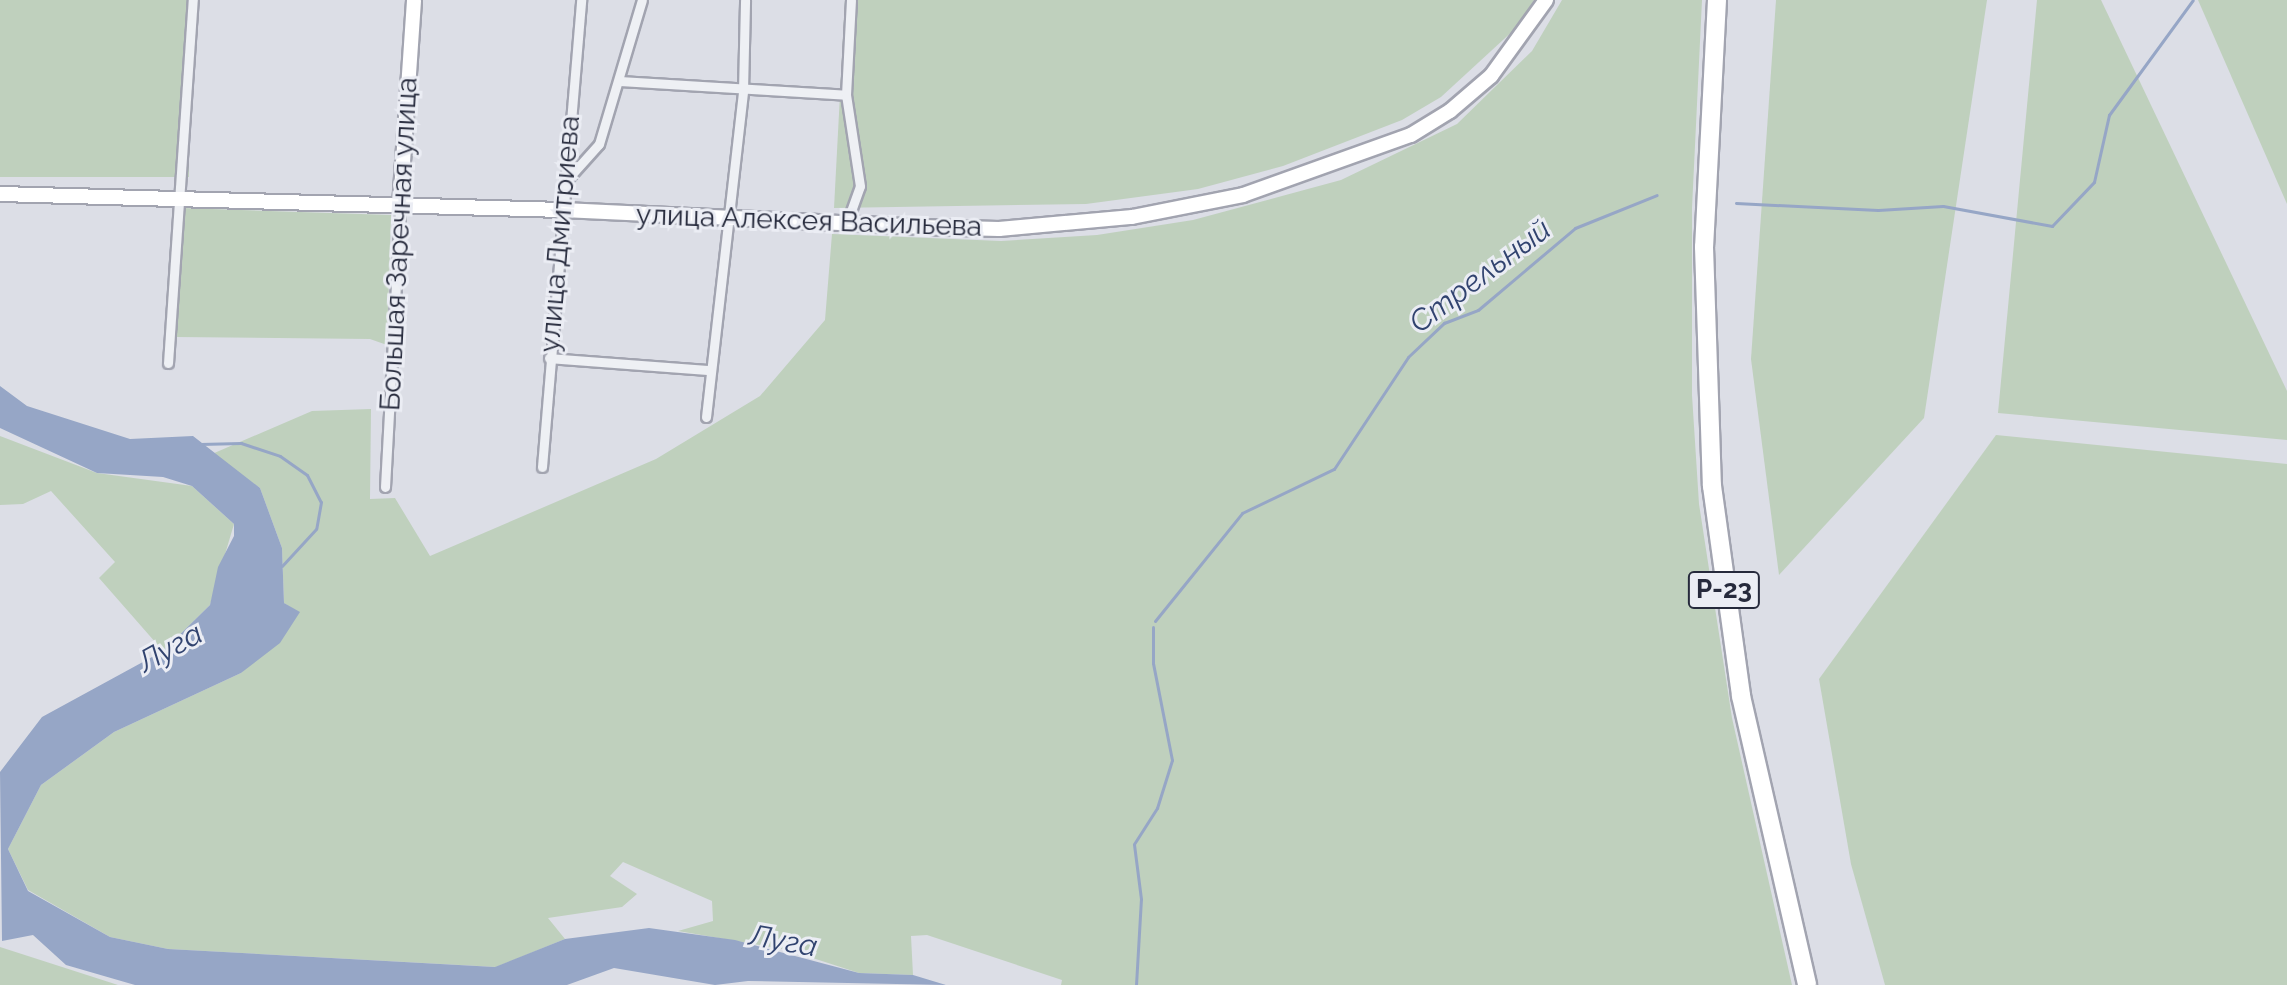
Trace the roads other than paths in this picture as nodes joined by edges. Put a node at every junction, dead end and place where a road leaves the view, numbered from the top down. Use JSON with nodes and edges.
{"nodes":[{"id":1,"x":193,"y":0,"type":"edge"},
{"id":2,"x":414,"y":0,"type":"edge"},
{"id":3,"x":581,"y":0,"type":"edge"},
{"id":4,"x":642,"y":0,"type":"edge"},
{"id":5,"x":745,"y":0,"type":"edge"},
{"id":6,"x":851,"y":0,"type":"edge"},
{"id":7,"x":1546,"y":0,"type":"edge"},
{"id":8,"x":1717,"y":0,"type":"edge"},
{"id":9,"x":1725,"y":0,"type":"edge"},
{"id":10,"x":620,"y":81,"type":"junction"},
{"id":11,"x":743,"y":91,"type":"junction"},
{"id":12,"x":846,"y":95,"type":"junction"},
{"id":13,"x":564,"y":183,"type":"junction"},
{"id":14,"x":0,"y":194,"type":"edge"},
{"id":15,"x":176,"y":199,"type":"junction"},
{"id":16,"x":1705,"y":202,"type":"junction"},
{"id":17,"x":400,"y":206,"type":"junction"},
{"id":18,"x":563,"y":210,"type":"junction"},
{"id":19,"x":730,"y":217,"type":"junction"},
{"id":20,"x":846,"y":225,"type":"junction"},
{"id":21,"x":549,"y":358,"type":"junction"},
{"id":22,"x":168,"y":363,"type":"dead end"},
{"id":23,"x":710,"y":370,"type":"junction"},
{"id":24,"x":706,"y":417,"type":"dead end"},
{"id":25,"x":542,"y":467,"type":"dead end"},
{"id":26,"x":385,"y":487,"type":"dead end"},
{"id":27,"x":1807,"y":985,"type":"edge"}],
"edges":[{"from":1,"to":15,"type":"street"},
{"from":2,"to":17,"type":"main road","name":"Большая Заречная улица"},
{"from":3,"to":13,"type":"street","name":"улица Дмитриева"},
{"from":4,"to":10,"type":"street"},
{"from":5,"to":11,"type":"street"},
{"from":6,"to":12,"type":"street"},
{"from":7,"to":20,"type":"main road","name":"улица Алексея Васильева"},
{"from":8,"to":16,"type":"highway","number":"Р-23"},
{"from":9,"to":16,"type":"main road"},
{"from":10,"to":11,"type":"street"},
{"from":10,"to":13,"type":"street"},
{"from":11,"to":12,"type":"street"},
{"from":11,"to":19,"type":"street"},
{"from":12,"to":20,"type":"street"},
{"from":13,"to":18,"type":"street","name":"улица Дмитриева"},
{"from":14,"to":15,"type":"main road","name":"улица Алексея Васильева"},
{"from":15,"to":17,"type":"main road","name":"улица Алексея Васильева"},
{"from":15,"to":22,"type":"street"},
{"from":16,"to":27,"type":"highway","number":"Р-23"},
{"from":17,"to":18,"type":"main road","name":"улица Алексея Васильева"},
{"from":17,"to":26,"type":"street","name":"Большая Заречная улица"},
{"from":18,"to":19,"type":"main road","name":"улица Алексея Васильева"},
{"from":18,"to":21,"type":"street","name":"улица Дмитриева"},
{"from":19,"to":20,"type":"main road","name":"улица Алексея Васильева"},
{"from":19,"to":23,"type":"street"},
{"from":21,"to":23,"type":"street"},
{"from":21,"to":25,"type":"street","name":"улица Дмитриева"},
{"from":23,"to":24,"type":"street"}]}
